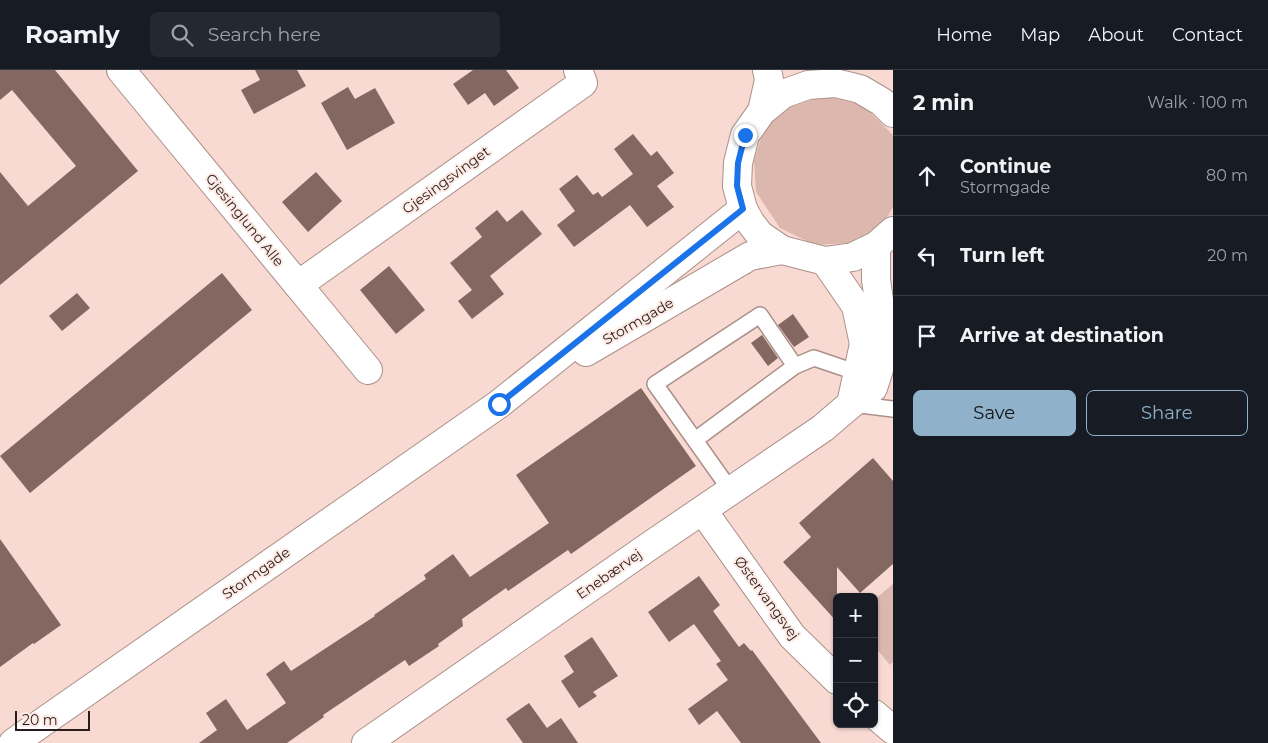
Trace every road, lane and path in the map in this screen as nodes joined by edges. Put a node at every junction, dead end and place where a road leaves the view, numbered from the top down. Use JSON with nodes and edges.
{"nodes":[{"id":1,"x":121,"y":70,"type":"edge"},
{"id":2,"x":578,"y":70,"type":"edge"},
{"id":3,"x":767,"y":70,"type":"edge"},
{"id":4,"x":807,"y":70,"type":"edge"},
{"id":5,"x":835,"y":83,"type":"junction"},
{"id":6,"x":889,"y":106,"type":"edge"},
{"id":7,"x":762,"y":111,"type":"junction"},
{"id":8,"x":743,"y":209,"type":"junction"},
{"id":9,"x":885,"y":239,"type":"edge"},
{"id":10,"x":782,"y":250,"type":"junction"},
{"id":11,"x":825,"y":262,"type":"junction"},
{"id":12,"x":298,"y":286,"type":"junction"},
{"id":13,"x":795,"y":366,"type":"junction"},
{"id":14,"x":368,"y":370,"type":"dead end"},
{"id":15,"x":858,"y":373,"type":"junction"},
{"id":16,"x":499,"y":404,"type":"junction"},
{"id":17,"x":850,"y":404,"type":"junction"},
{"id":18,"x":893,"y":409,"type":"edge"},
{"id":19,"x":695,"y":440,"type":"junction"},
{"id":20,"x":731,"y":491,"type":"junction"},
{"id":21,"x":703,"y":510,"type":"junction"},
{"id":22,"x":833,"y":676,"type":"edge"},
{"id":23,"x":878,"y":717,"type":"edge"},
{"id":24,"x":893,"y":730,"type":"edge"},
{"id":25,"x":384,"y":738,"type":"edge"},
{"id":26,"x":13,"y":743,"type":"edge"}],
"edges":[{"from":1,"to":12,"type":"street","name":"Gjesinglund Alle"},
{"from":2,"to":12,"type":"street","name":"Gjesingsvinget"},
{"from":3,"to":7,"type":"street"},
{"from":4,"to":5,"type":"street"},
{"from":5,"to":6,"type":"street"},
{"from":5,"to":7,"type":"street"},
{"from":7,"to":8,"type":"street"},
{"from":8,"to":10,"type":"street"},
{"from":8,"to":16,"type":"street","name":"Stormgade"},
{"from":9,"to":11,"type":"street"},
{"from":9,"to":17,"type":"street","name":"Enebærvej"},
{"from":10,"to":11,"type":"street"},
{"from":10,"to":16,"type":"street","name":"Stormgade"},
{"from":11,"to":15,"type":"street"},
{"from":12,"to":14,"type":"street","name":"Gjesinglund Alle"},
{"from":13,"to":15,"type":"lane"},
{"from":13,"to":19,"type":"lane"},
{"from":13,"to":19,"type":"lane"},
{"from":15,"to":17,"type":"street"},
{"from":16,"to":26,"type":"street","name":"Stormgade"},
{"from":17,"to":18,"type":"lane"},
{"from":17,"to":20,"type":"street","name":"Enebærvej"},
{"from":19,"to":20,"type":"lane"},
{"from":20,"to":21,"type":"street","name":"Enebærvej"},
{"from":21,"to":22,"type":"street","name":"Østervangsvej"},
{"from":21,"to":25,"type":"street","name":"Enebærvej"},
{"from":23,"to":24,"type":"street"}]}
